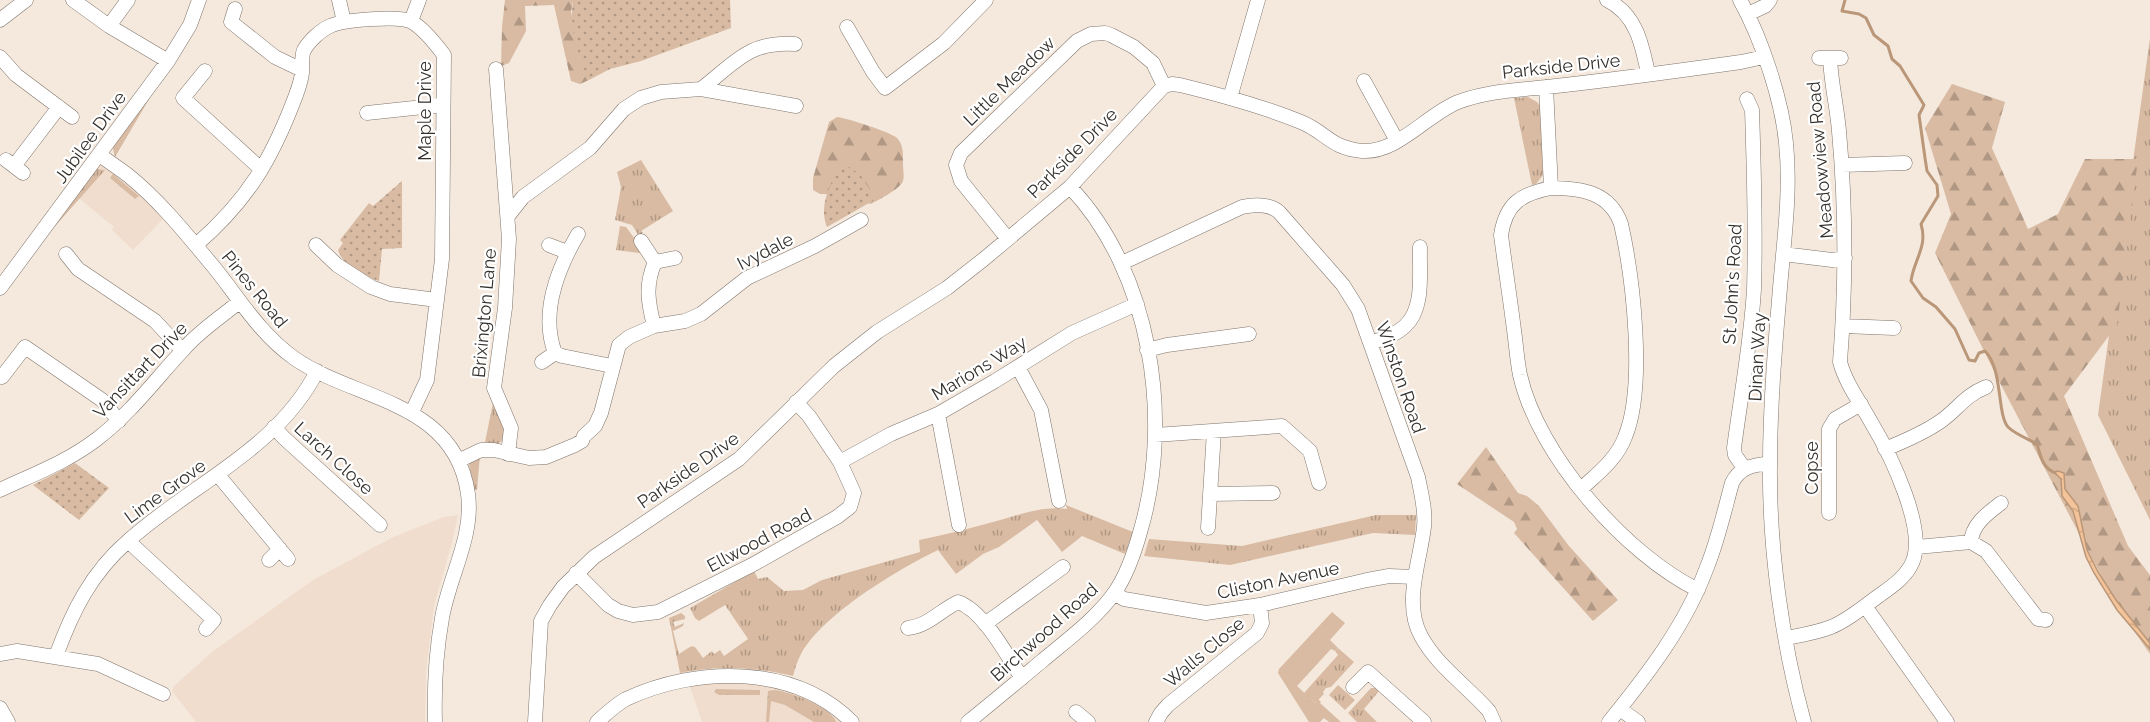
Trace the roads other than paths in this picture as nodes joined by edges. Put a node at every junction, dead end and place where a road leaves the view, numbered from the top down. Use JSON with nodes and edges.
{"nodes":[{"id":1,"x":26,"y":0,"type":"edge"},
{"id":2,"x":73,"y":0,"type":"edge"},
{"id":3,"x":128,"y":0,"type":"edge"},
{"id":4,"x":199,"y":0,"type":"edge"},
{"id":5,"x":339,"y":0,"type":"edge"},
{"id":6,"x":419,"y":0,"type":"edge"},
{"id":7,"x":986,"y":0,"type":"edge"},
{"id":8,"x":1258,"y":0,"type":"edge"},
{"id":9,"x":1607,"y":0,"type":"edge"},
{"id":10,"x":1740,"y":0,"type":"edge"},
{"id":11,"x":1770,"y":0,"type":"edge"},
{"id":12,"x":235,"y":9,"type":"dead end"},
{"id":13,"x":1748,"y":14,"type":"junction"},
{"id":14,"x":0,"y":20,"type":"edge"},
{"id":15,"x":411,"y":21,"type":"junction"},
{"id":16,"x":345,"y":22,"type":"junction"},
{"id":17,"x":109,"y":26,"type":"junction"},
{"id":18,"x":848,"y":27,"type":"dead end"},
{"id":19,"x":795,"y":44,"type":"dead end"},
{"id":20,"x":0,"y":57,"type":"edge"},
{"id":21,"x":1764,"y":57,"type":"junction"},
{"id":22,"x":1830,"y":58,"type":"dead end"},
{"id":23,"x":168,"y":61,"type":"junction"},
{"id":24,"x":496,"y":69,"type":"dead end"},
{"id":25,"x":302,"y":70,"type":"junction"},
{"id":26,"x":205,"y":71,"type":"dead end"},
{"id":27,"x":1648,"y":73,"type":"junction"},
{"id":28,"x":1364,"y":81,"type":"dead end"},
{"id":29,"x":1164,"y":86,"type":"junction"},
{"id":30,"x":1546,"y":87,"type":"junction"},
{"id":31,"x":701,"y":88,"type":"junction"},
{"id":32,"x":885,"y":88,"type":"junction"},
{"id":33,"x":1230,"y":98,"type":"junction"},
{"id":34,"x":1747,"y":99,"type":"dead end"},
{"id":35,"x":894,"y":100,"type":"dead end"},
{"id":36,"x":442,"y":105,"type":"junction"},
{"id":37,"x":796,"y":106,"type":"dead end"},
{"id":38,"x":59,"y":107,"type":"junction"},
{"id":39,"x":367,"y":113,"type":"dead end"},
{"id":40,"x":72,"y":117,"type":"dead end"},
{"id":41,"x":1397,"y":141,"type":"junction"},
{"id":42,"x":100,"y":155,"type":"junction"},
{"id":43,"x":1905,"y":163,"type":"dead end"},
{"id":44,"x":1842,"y":165,"type":"junction"},
{"id":45,"x":14,"y":166,"type":"dead end"},
{"id":46,"x":261,"y":169,"type":"junction"},
{"id":47,"x":1070,"y":187,"type":"junction"},
{"id":48,"x":1551,"y":189,"type":"junction"},
{"id":49,"x":508,"y":216,"type":"junction"},
{"id":50,"x":861,"y":220,"type":"dead end"},
{"id":51,"x":578,"y":234,"type":"dead end"},
{"id":52,"x":1008,"y":239,"type":"junction"},
{"id":53,"x":641,"y":241,"type":"dead end"},
{"id":54,"x":196,"y":245,"type":"junction"},
{"id":55,"x":549,"y":245,"type":"dead end"},
{"id":56,"x":325,"y":246,"type":"dead end"},
{"id":57,"x":1420,"y":247,"type":"dead end"},
{"id":58,"x":567,"y":252,"type":"junction"},
{"id":59,"x":66,"y":254,"type":"dead end"},
{"id":60,"x":1783,"y":254,"type":"junction"},
{"id":61,"x":675,"y":258,"type":"dead end"},
{"id":62,"x":1845,"y":258,"type":"junction"},
{"id":63,"x":655,"y":262,"type":"junction"},
{"id":64,"x":1122,"y":263,"type":"junction"},
{"id":65,"x":4,"y":273,"type":"edge"},
{"id":66,"x":0,"y":288,"type":"edge"},
{"id":67,"x":437,"y":300,"type":"junction"},
{"id":68,"x":238,"y":302,"type":"junction"},
{"id":69,"x":1137,"y":304,"type":"junction"},
{"id":70,"x":654,"y":326,"type":"junction"},
{"id":71,"x":1843,"y":326,"type":"junction"},
{"id":72,"x":1886,"y":331,"type":"dead end"},
{"id":73,"x":1249,"y":334,"type":"dead end"},
{"id":74,"x":1371,"y":343,"type":"junction"},
{"id":75,"x":182,"y":350,"type":"junction"},
{"id":76,"x":1147,"y":350,"type":"junction"},
{"id":77,"x":555,"y":353,"type":"junction"},
{"id":78,"x":542,"y":362,"type":"dead end"},
{"id":79,"x":612,"y":366,"type":"junction"},
{"id":80,"x":1018,"y":367,"type":"junction"},
{"id":81,"x":317,"y":371,"type":"junction"},
{"id":82,"x":2,"y":377,"type":"dead end"},
{"id":83,"x":1986,"y":387,"type":"dead end"},
{"id":84,"x":796,"y":402,"type":"junction"},
{"id":85,"x":1861,"y":404,"type":"junction"},
{"id":86,"x":412,"y":412,"type":"junction"},
{"id":87,"x":938,"y":414,"type":"junction"},
{"id":88,"x":119,"y":421,"type":"junction"},
{"id":89,"x":274,"y":427,"type":"junction"},
{"id":90,"x":1214,"y":431,"type":"junction"},
{"id":91,"x":1155,"y":435,"type":"junction"},
{"id":92,"x":1885,"y":449,"type":"junction"},
{"id":93,"x":508,"y":454,"type":"junction"},
{"id":94,"x":458,"y":461,"type":"junction"},
{"id":95,"x":840,"y":462,"type":"junction"},
{"id":96,"x":1770,"y":465,"type":"junction"},
{"id":97,"x":1744,"y":468,"type":"junction"},
{"id":98,"x":218,"y":474,"type":"junction"},
{"id":99,"x":1319,"y":483,"type":"dead end"},
{"id":100,"x":1581,"y":489,"type":"junction"},
{"id":101,"x":0,"y":490,"type":"edge"},
{"id":102,"x":1273,"y":493,"type":"dead end"},
{"id":103,"x":1210,"y":494,"type":"junction"},
{"id":104,"x":1059,"y":501,"type":"dead end"},
{"id":105,"x":2001,"y":503,"type":"dead end"},
{"id":106,"x":1829,"y":513,"type":"dead end"},
{"id":107,"x":377,"y":516,"type":"dead end"},
{"id":108,"x":959,"y":525,"type":"dead end"},
{"id":109,"x":1209,"y":528,"type":"dead end"},
{"id":110,"x":128,"y":541,"type":"junction"},
{"id":111,"x":1971,"y":542,"type":"junction"},
{"id":112,"x":1917,"y":547,"type":"junction"},
{"id":113,"x":269,"y":560,"type":"dead end"},
{"id":114,"x":1063,"y":567,"type":"dead end"},
{"id":115,"x":576,"y":573,"type":"junction"},
{"id":116,"x":1415,"y":577,"type":"junction"},
{"id":117,"x":1698,"y":590,"type":"junction"},
{"id":118,"x":1114,"y":593,"type":"junction"},
{"id":119,"x":1260,"y":605,"type":"junction"},
{"id":120,"x":1865,"y":606,"type":"junction"},
{"id":121,"x":2046,"y":620,"type":"dead end"},
{"id":122,"x":985,"y":624,"type":"junction"},
{"id":123,"x":908,"y":628,"type":"dead end"},
{"id":124,"x":206,"y":629,"type":"dead end"},
{"id":125,"x":1786,"y":638,"type":"junction"},
{"id":126,"x":0,"y":654,"type":"edge"},
{"id":127,"x":56,"y":656,"type":"junction"},
{"id":128,"x":1022,"y":678,"type":"junction"},
{"id":129,"x":1353,"y":687,"type":"dead end"},
{"id":130,"x":163,"y":694,"type":"dead end"},
{"id":131,"x":0,"y":708,"type":"edge"},
{"id":132,"x":1620,"y":709,"type":"junction"},
{"id":133,"x":1076,"y":712,"type":"dead end"},
{"id":134,"x":8,"y":722,"type":"edge"},
{"id":135,"x":435,"y":722,"type":"edge"},
{"id":136,"x":535,"y":722,"type":"edge"},
{"id":137,"x":597,"y":722,"type":"edge"},
{"id":138,"x":852,"y":722,"type":"edge"},
{"id":139,"x":968,"y":722,"type":"edge"},
{"id":140,"x":1088,"y":722,"type":"edge"},
{"id":141,"x":1156,"y":722,"type":"edge"},
{"id":142,"x":1424,"y":722,"type":"edge"},
{"id":143,"x":1494,"y":722,"type":"edge"},
{"id":144,"x":1609,"y":722,"type":"edge"},
{"id":145,"x":1638,"y":722,"type":"edge"},
{"id":146,"x":1804,"y":722,"type":"edge"},
{"id":147,"x":1947,"y":722,"type":"edge"}],
"edges":[{"from":1,"to":14,"type":"street"},
{"from":2,"to":17,"type":"street"},
{"from":3,"to":17,"type":"street"},
{"from":4,"to":23,"type":"street","name":"Jubilee Drive"},
{"from":5,"to":16,"type":"street"},
{"from":6,"to":15,"type":"street"},
{"from":7,"to":32,"type":"street"},
{"from":8,"to":33,"type":"street"},
{"from":9,"to":27,"type":"street"},
{"from":10,"to":13,"type":"street","name":"Dinan Way"},
{"from":11,"to":13,"type":"street"},
{"from":12,"to":25,"type":"street"},
{"from":13,"to":21,"type":"street","name":"Dinan Way"},
{"from":15,"to":16,"type":"street"},
{"from":15,"to":36,"type":"street","name":"Maple Drive"},
{"from":16,"to":25,"type":"street"},
{"from":17,"to":23,"type":"street"},
{"from":18,"to":32,"type":"street"},
{"from":19,"to":31,"type":"street"},
{"from":20,"to":38,"type":"street"},
{"from":21,"to":27,"type":"street","name":"Parkside Drive"},
{"from":21,"to":60,"type":"street","name":"Dinan Way"},
{"from":22,"to":44,"type":"street","name":"Meadowview Road"},
{"from":23,"to":42,"type":"street","name":"Jubilee Drive"},
{"from":24,"to":49,"type":"street","name":"Brixington Lane"},
{"from":25,"to":46,"type":"street"},
{"from":26,"to":46,"type":"street"},
{"from":27,"to":30,"type":"street","name":"Parkside Drive"},
{"from":28,"to":41,"type":"street"},
{"from":29,"to":33,"type":"street","name":"Parkside Drive"},
{"from":29,"to":47,"type":"street","name":"Parkside Drive"},
{"from":29,"to":52,"type":"street","name":"Little Meadow"},
{"from":30,"to":41,"type":"street","name":"Parkside Drive"},
{"from":30,"to":48,"type":"street"},
{"from":31,"to":37,"type":"street"},
{"from":31,"to":49,"type":"street"},
{"from":32,"to":35,"type":"street"},
{"from":33,"to":41,"type":"street","name":"Parkside Drive"},
{"from":34,"to":97,"type":"street","name":"St John's Road"},
{"from":36,"to":39,"type":"street"},
{"from":36,"to":67,"type":"street","name":"Maple Drive"},
{"from":38,"to":40,"type":"street"},
{"from":38,"to":45,"type":"street"},
{"from":42,"to":54,"type":"street","name":"Pines Road"},
{"from":42,"to":65,"type":"street","name":"Jubilee Drive"},
{"from":43,"to":44,"type":"street"},
{"from":44,"to":62,"type":"street","name":"Meadowview Road"},
{"from":46,"to":54,"type":"street"},
{"from":47,"to":52,"type":"street","name":"Parkside Drive"},
{"from":47,"to":64,"type":"street","name":"Birchwood Road"},
{"from":48,"to":100,"type":"street"},
{"from":48,"to":100,"type":"street"},
{"from":49,"to":93,"type":"street","name":"Brixington Lane"},
{"from":50,"to":70,"type":"street","name":"Ivydale"},
{"from":51,"to":58,"type":"street"},
{"from":52,"to":84,"type":"street","name":"Parkside Drive"},
{"from":53,"to":63,"type":"street"},
{"from":54,"to":68,"type":"street","name":"Pines Road"},
{"from":55,"to":58,"type":"street"},
{"from":56,"to":67,"type":"street"},
{"from":57,"to":74,"type":"street"},
{"from":58,"to":77,"type":"street"},
{"from":59,"to":75,"type":"street"},
{"from":60,"to":62,"type":"street","name":"Meadowview Road"},
{"from":60,"to":96,"type":"street","name":"Dinan Way"},
{"from":61,"to":63,"type":"street"},
{"from":62,"to":71,"type":"street","name":"Meadowview Road"},
{"from":63,"to":70,"type":"street"},
{"from":64,"to":69,"type":"street","name":"Birchwood Road"},
{"from":64,"to":74,"type":"street","name":"Winston Road"},
{"from":65,"to":66,"type":"street","name":"Jubilee Drive"},
{"from":67,"to":86,"type":"street","name":"Maple Drive"},
{"from":68,"to":75,"type":"street","name":"Vansittart Drive"},
{"from":68,"to":81,"type":"street","name":"Pines Road"},
{"from":69,"to":76,"type":"street","name":"Birchwood Road"},
{"from":69,"to":80,"type":"street","name":"Marions Way"},
{"from":70,"to":79,"type":"street","name":"Ivydale"},
{"from":71,"to":72,"type":"street"},
{"from":71,"to":85,"type":"street","name":"Meadowview Road"},
{"from":73,"to":76,"type":"street"},
{"from":74,"to":116,"type":"street","name":"Winston Road"},
{"from":75,"to":88,"type":"street","name":"Vansittart Drive"},
{"from":76,"to":91,"type":"street","name":"Birchwood Road"},
{"from":77,"to":78,"type":"street"},
{"from":77,"to":79,"type":"street"},
{"from":79,"to":93,"type":"street","name":"Ivydale"},
{"from":80,"to":87,"type":"street","name":"Marions Way"},
{"from":80,"to":104,"type":"street"},
{"from":81,"to":86,"type":"street","name":"Pines Road"},
{"from":81,"to":89,"type":"street","name":"Lime Grove"},
{"from":82,"to":88,"type":"street"},
{"from":83,"to":92,"type":"street"},
{"from":84,"to":95,"type":"street","name":"Ellwood Road"},
{"from":84,"to":115,"type":"street","name":"Parkside Drive"},
{"from":85,"to":92,"type":"street","name":"Meadowview Road"},
{"from":85,"to":106,"type":"street","name":"Copse"},
{"from":86,"to":94,"type":"street","name":"Pines Road"},
{"from":87,"to":95,"type":"street","name":"Marions Way"},
{"from":87,"to":108,"type":"street"},
{"from":88,"to":101,"type":"street","name":"Vansittart Drive"},
{"from":89,"to":98,"type":"street","name":"Lime Grove"},
{"from":89,"to":107,"type":"street","name":"Larch Close"},
{"from":90,"to":91,"type":"street"},
{"from":90,"to":99,"type":"street"},
{"from":90,"to":103,"type":"street"},
{"from":91,"to":118,"type":"street","name":"Birchwood Road"},
{"from":92,"to":112,"type":"street","name":"Meadowview Road"},
{"from":93,"to":94,"type":"street"},
{"from":94,"to":135,"type":"street"},
{"from":95,"to":115,"type":"street","name":"Ellwood Road"},
{"from":96,"to":97,"type":"street"},
{"from":96,"to":125,"type":"street","name":"Dinan Way"},
{"from":97,"to":117,"type":"street"},
{"from":98,"to":110,"type":"street","name":"Lime Grove"},
{"from":98,"to":113,"type":"street"},
{"from":100,"to":117,"type":"street"},
{"from":102,"to":103,"type":"street"},
{"from":103,"to":109,"type":"street"},
{"from":105,"to":111,"type":"street"},
{"from":110,"to":124,"type":"street"},
{"from":110,"to":127,"type":"street","name":"Lime Grove"},
{"from":111,"to":112,"type":"street"},
{"from":111,"to":121,"type":"street"},
{"from":112,"to":120,"type":"street"},
{"from":114,"to":122,"type":"street"},
{"from":115,"to":136,"type":"street","name":"Parkside Drive"},
{"from":116,"to":119,"type":"street","name":"Cliston Avenue"},
{"from":116,"to":143,"type":"street","name":"Winston Road"},
{"from":117,"to":132,"type":"street"},
{"from":118,"to":119,"type":"street","name":"Cliston Avenue"},
{"from":118,"to":128,"type":"street","name":"Birchwood Road"},
{"from":119,"to":141,"type":"street","name":"Walls Close"},
{"from":120,"to":125,"type":"street"},
{"from":120,"to":147,"type":"street"},
{"from":122,"to":123,"type":"street"},
{"from":122,"to":128,"type":"street"},
{"from":125,"to":146,"type":"street","name":"Dinan Way"},
{"from":126,"to":127,"type":"street"},
{"from":127,"to":130,"type":"street"},
{"from":128,"to":139,"type":"street","name":"Birchwood Road"},
{"from":129,"to":142,"type":"street"},
{"from":131,"to":134,"type":"street"},
{"from":132,"to":144,"type":"street"},
{"from":132,"to":145,"type":"street"},
{"from":133,"to":140,"type":"street"},
{"from":137,"to":138,"type":"street"}]}
